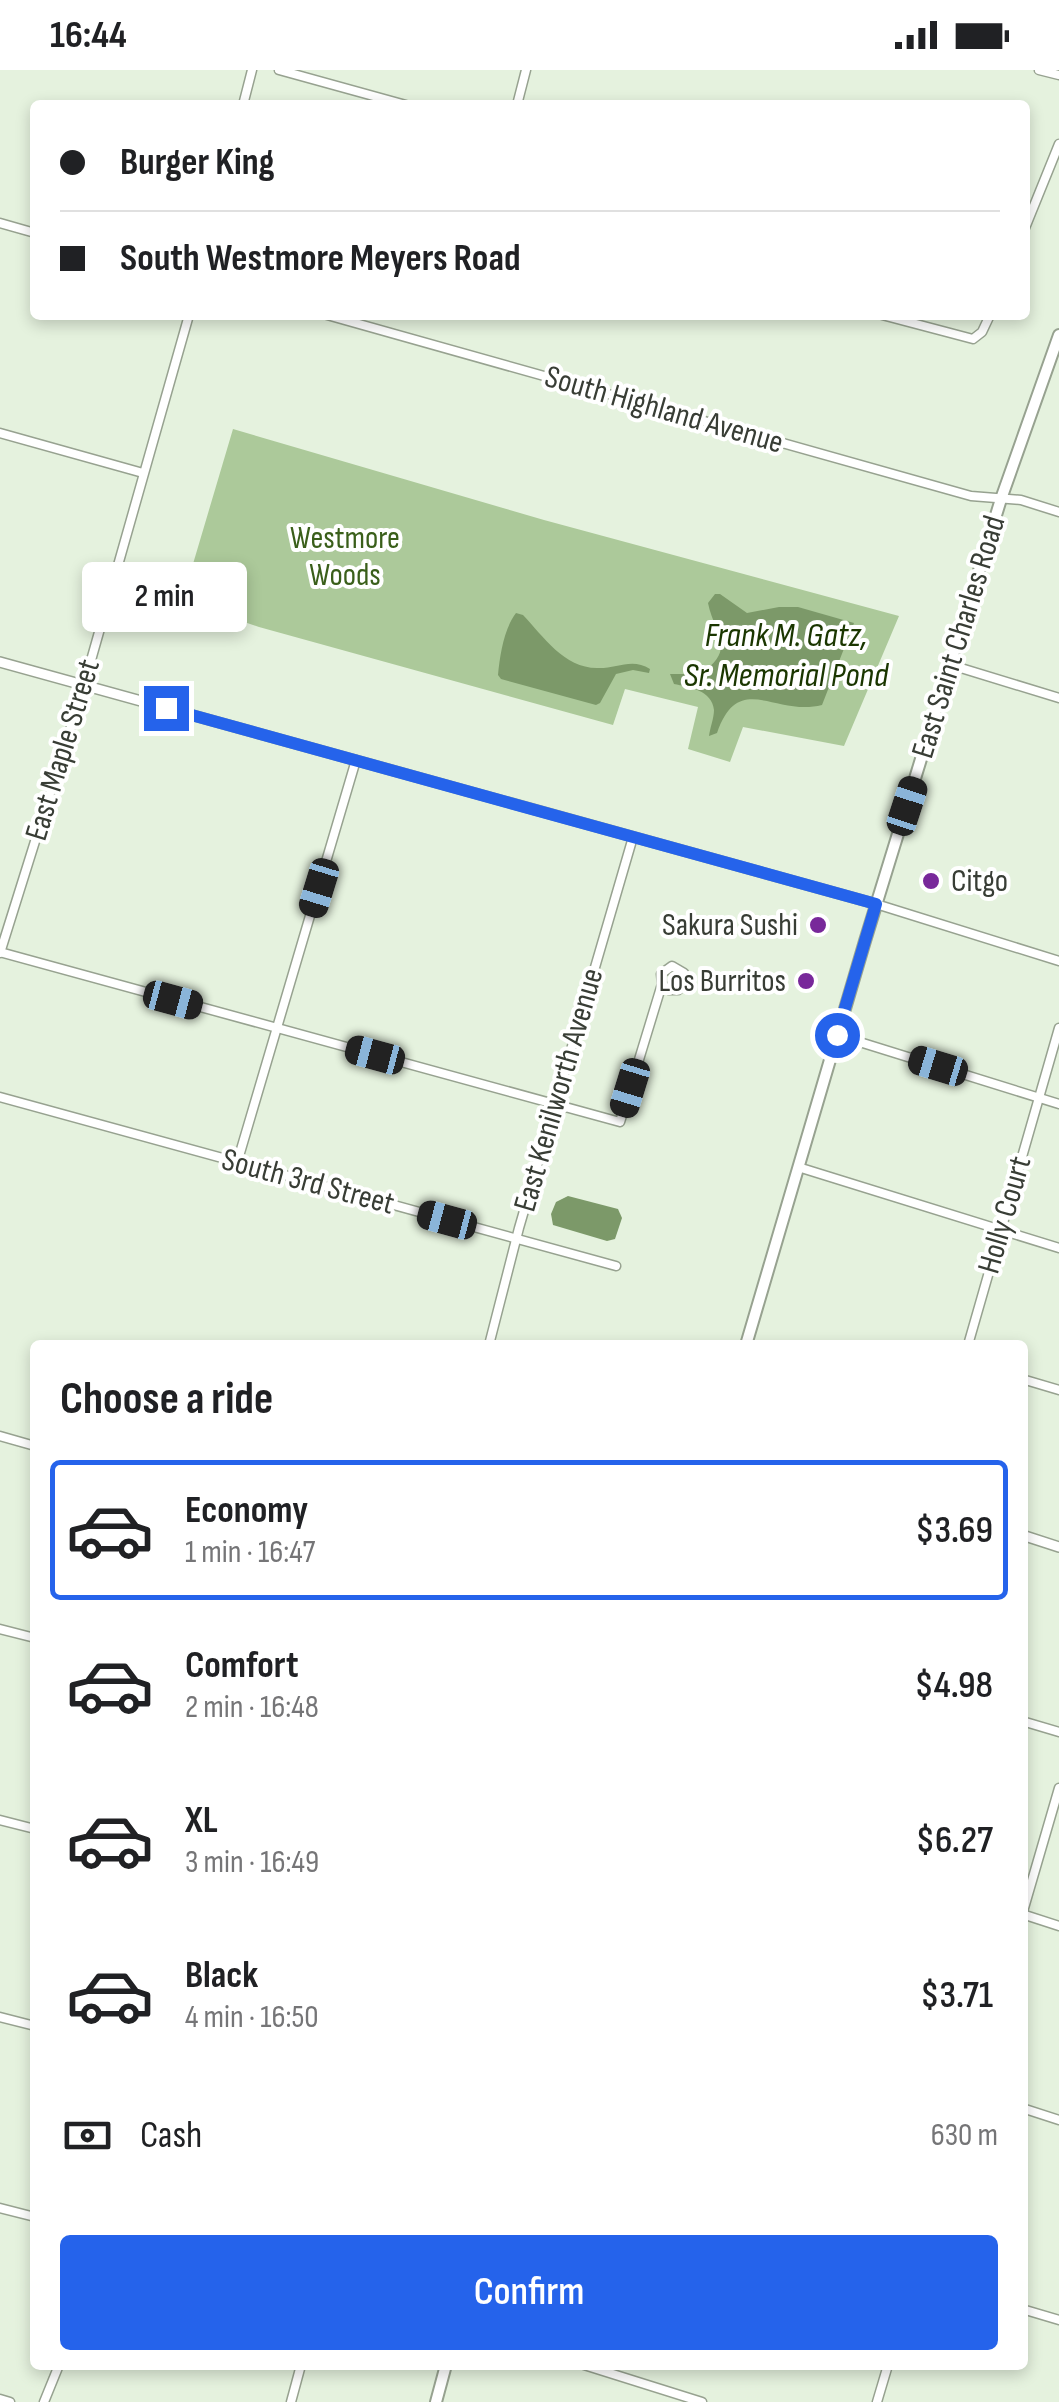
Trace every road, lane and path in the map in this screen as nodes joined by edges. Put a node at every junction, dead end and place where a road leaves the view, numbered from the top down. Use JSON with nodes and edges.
{"nodes":[{"id":1,"x":252,"y":70,"type":"edge"},
{"id":2,"x":279,"y":70,"type":"edge"},
{"id":3,"x":526,"y":70,"type":"edge"},
{"id":4,"x":1039,"y":70,"type":"edge"},
{"id":5,"x":1059,"y":76,"type":"edge"},
{"id":6,"x":244,"y":100,"type":"edge"},
{"id":7,"x":388,"y":100,"type":"edge"},
{"id":8,"x":518,"y":100,"type":"edge"},
{"id":9,"x":1059,"y":144,"type":"edge"},
{"id":10,"x":1030,"y":216,"type":"edge"},
{"id":11,"x":0,"y":223,"type":"edge"},
{"id":12,"x":30,"y":232,"type":"edge"},
{"id":13,"x":188,"y":320,"type":"edge"},
{"id":14,"x":345,"y":320,"type":"edge"},
{"id":15,"x":899,"y":320,"type":"edge"},
{"id":16,"x":987,"y":320,"type":"edge"},
{"id":17,"x":1059,"y":335,"type":"edge"},
{"id":18,"x":1045,"y":372,"type":"junction"},
{"id":19,"x":1059,"y":376,"type":"edge"},
{"id":20,"x":0,"y":432,"type":"edge"},
{"id":21,"x":143,"y":473,"type":"junction"},
{"id":22,"x":1001,"y":499,"type":"junction"},
{"id":23,"x":1059,"y":512,"type":"edge"},
{"id":24,"x":0,"y":662,"type":"edge"},
{"id":25,"x":951,"y":665,"type":"junction"},
{"id":26,"x":84,"y":685,"type":"junction"},
{"id":27,"x":1059,"y":698,"type":"edge"},
{"id":28,"x":356,"y":760,"type":"junction"},
{"id":29,"x":632,"y":837,"type":"junction"},
{"id":30,"x":876,"y":904,"type":"junction"},
{"id":31,"x":0,"y":953,"type":"edge"},
{"id":32,"x":1059,"y":962,"type":"edge"},
{"id":33,"x":662,"y":984,"type":"dead end"},
{"id":34,"x":277,"y":1028,"type":"junction"},
{"id":35,"x":1059,"y":1028,"type":"edge"},
{"id":36,"x":837,"y":1035,"type":"junction"},
{"id":37,"x":0,"y":1096,"type":"edge"},
{"id":38,"x":1039,"y":1098,"type":"junction"},
{"id":39,"x":556,"y":1104,"type":"junction"},
{"id":40,"x":1059,"y":1104,"type":"edge"},
{"id":41,"x":238,"y":1162,"type":"junction"},
{"id":42,"x":798,"y":1167,"type":"junction"},
{"id":43,"x":1001,"y":1230,"type":"junction"},
{"id":44,"x":516,"y":1239,"type":"junction"},
{"id":45,"x":1059,"y":1248,"type":"edge"},
{"id":46,"x":616,"y":1266,"type":"dead end"},
{"id":47,"x":490,"y":1340,"type":"edge"},
{"id":48,"x":747,"y":1340,"type":"edge"},
{"id":49,"x":969,"y":1340,"type":"edge"},
{"id":50,"x":1028,"y":1381,"type":"edge"},
{"id":51,"x":1059,"y":1390,"type":"edge"},
{"id":52,"x":0,"y":1436,"type":"edge"},
{"id":53,"x":30,"y":1445,"type":"edge"},
{"id":54,"x":1028,"y":1537,"type":"edge"},
{"id":55,"x":1059,"y":1547,"type":"edge"},
{"id":56,"x":0,"y":1628,"type":"edge"},
{"id":57,"x":30,"y":1637,"type":"edge"},
{"id":58,"x":1028,"y":1723,"type":"edge"},
{"id":59,"x":1059,"y":1732,"type":"edge"},
{"id":60,"x":1059,"y":1788,"type":"edge"},
{"id":61,"x":0,"y":1820,"type":"edge"},
{"id":62,"x":30,"y":1828,"type":"edge"},
{"id":63,"x":1028,"y":1897,"type":"edge"},
{"id":64,"x":1028,"y":1917,"type":"edge"},
{"id":65,"x":1059,"y":1926,"type":"edge"},
{"id":66,"x":0,"y":2017,"type":"edge"},
{"id":67,"x":30,"y":2025,"type":"edge"},
{"id":68,"x":1028,"y":2110,"type":"edge"},
{"id":69,"x":1059,"y":2120,"type":"edge"},
{"id":70,"x":0,"y":2208,"type":"edge"},
{"id":71,"x":30,"y":2216,"type":"edge"},
{"id":72,"x":1028,"y":2311,"type":"edge"},
{"id":73,"x":1059,"y":2320,"type":"edge"},
{"id":74,"x":57,"y":2370,"type":"edge"},
{"id":75,"x":300,"y":2370,"type":"edge"},
{"id":76,"x":445,"y":2370,"type":"edge"},
{"id":77,"x":600,"y":2370,"type":"edge"},
{"id":78,"x":887,"y":2370,"type":"edge"},
{"id":79,"x":0,"y":2399,"type":"edge"},
{"id":80,"x":10,"y":2402,"type":"edge"},
{"id":81,"x":44,"y":2402,"type":"edge"},
{"id":82,"x":290,"y":2402,"type":"edge"},
{"id":83,"x":436,"y":2402,"type":"edge"},
{"id":84,"x":702,"y":2402,"type":"edge"},
{"id":85,"x":877,"y":2402,"type":"edge"}],
"edges":[{"from":1,"to":6,"type":"street"},
{"from":2,"to":7,"type":"street"},
{"from":3,"to":8,"type":"street"},
{"from":4,"to":5,"type":"street"},
{"from":9,"to":10,"type":"street"},
{"from":11,"to":12,"type":"street"},
{"from":13,"to":21,"type":"street","name":"East Maple Street"},
{"from":14,"to":22,"type":"street","name":"South Highland Avenue"},
{"from":15,"to":16,"type":"street"},
{"from":17,"to":18,"type":"main road","name":"East Saint Charles Road"},
{"from":18,"to":19,"type":"street"},
{"from":18,"to":22,"type":"main road","name":"East Saint Charles Road"},
{"from":20,"to":21,"type":"street"},
{"from":21,"to":26,"type":"street","name":"East Maple Street"},
{"from":22,"to":23,"type":"street","name":"South Highland Avenue"},
{"from":22,"to":25,"type":"main road","name":"East Saint Charles Road"},
{"from":24,"to":26,"type":"street"},
{"from":25,"to":27,"type":"street"},
{"from":25,"to":30,"type":"main road","name":"East Saint Charles Road"},
{"from":26,"to":28,"type":"street"},
{"from":26,"to":31,"type":"street","name":"East Maple Street"},
{"from":28,"to":29,"type":"street"},
{"from":28,"to":34,"type":"street"},
{"from":29,"to":30,"type":"street"},
{"from":29,"to":39,"type":"street","name":"East Kenilworth Avenue"},
{"from":30,"to":32,"type":"street"},
{"from":30,"to":36,"type":"main road","name":"East Saint Charles Road"},
{"from":31,"to":34,"type":"street"},
{"from":33,"to":39,"type":"street"},
{"from":34,"to":39,"type":"street"},
{"from":34,"to":41,"type":"street"},
{"from":35,"to":38,"type":"street","name":"Holly Court"},
{"from":36,"to":38,"type":"street"},
{"from":36,"to":42,"type":"main road","name":"East Saint Charles Road"},
{"from":37,"to":41,"type":"street","name":"South 3rd Street"},
{"from":38,"to":40,"type":"street"},
{"from":38,"to":43,"type":"street","name":"Holly Court"},
{"from":39,"to":44,"type":"street","name":"East Kenilworth Avenue"},
{"from":41,"to":44,"type":"street","name":"South 3rd Street"},
{"from":42,"to":43,"type":"street"},
{"from":42,"to":48,"type":"main road","name":"East Saint Charles Road"},
{"from":43,"to":45,"type":"street"},
{"from":43,"to":49,"type":"street","name":"Holly Court"},
{"from":44,"to":46,"type":"street","name":"South 3rd Street"},
{"from":44,"to":47,"type":"street","name":"East Kenilworth Avenue"},
{"from":50,"to":51,"type":"street"},
{"from":52,"to":53,"type":"street"},
{"from":54,"to":55,"type":"street"},
{"from":56,"to":57,"type":"street"},
{"from":58,"to":59,"type":"street"},
{"from":60,"to":63,"type":"street"},
{"from":61,"to":62,"type":"street"},
{"from":64,"to":65,"type":"street"},
{"from":66,"to":67,"type":"street"},
{"from":68,"to":69,"type":"street"},
{"from":70,"to":71,"type":"street"},
{"from":72,"to":73,"type":"street"},
{"from":74,"to":81,"type":"street"},
{"from":75,"to":82,"type":"street"},
{"from":76,"to":83,"type":"main road"},
{"from":77,"to":84,"type":"street"},
{"from":78,"to":85,"type":"street"},
{"from":79,"to":80,"type":"street"}]}
